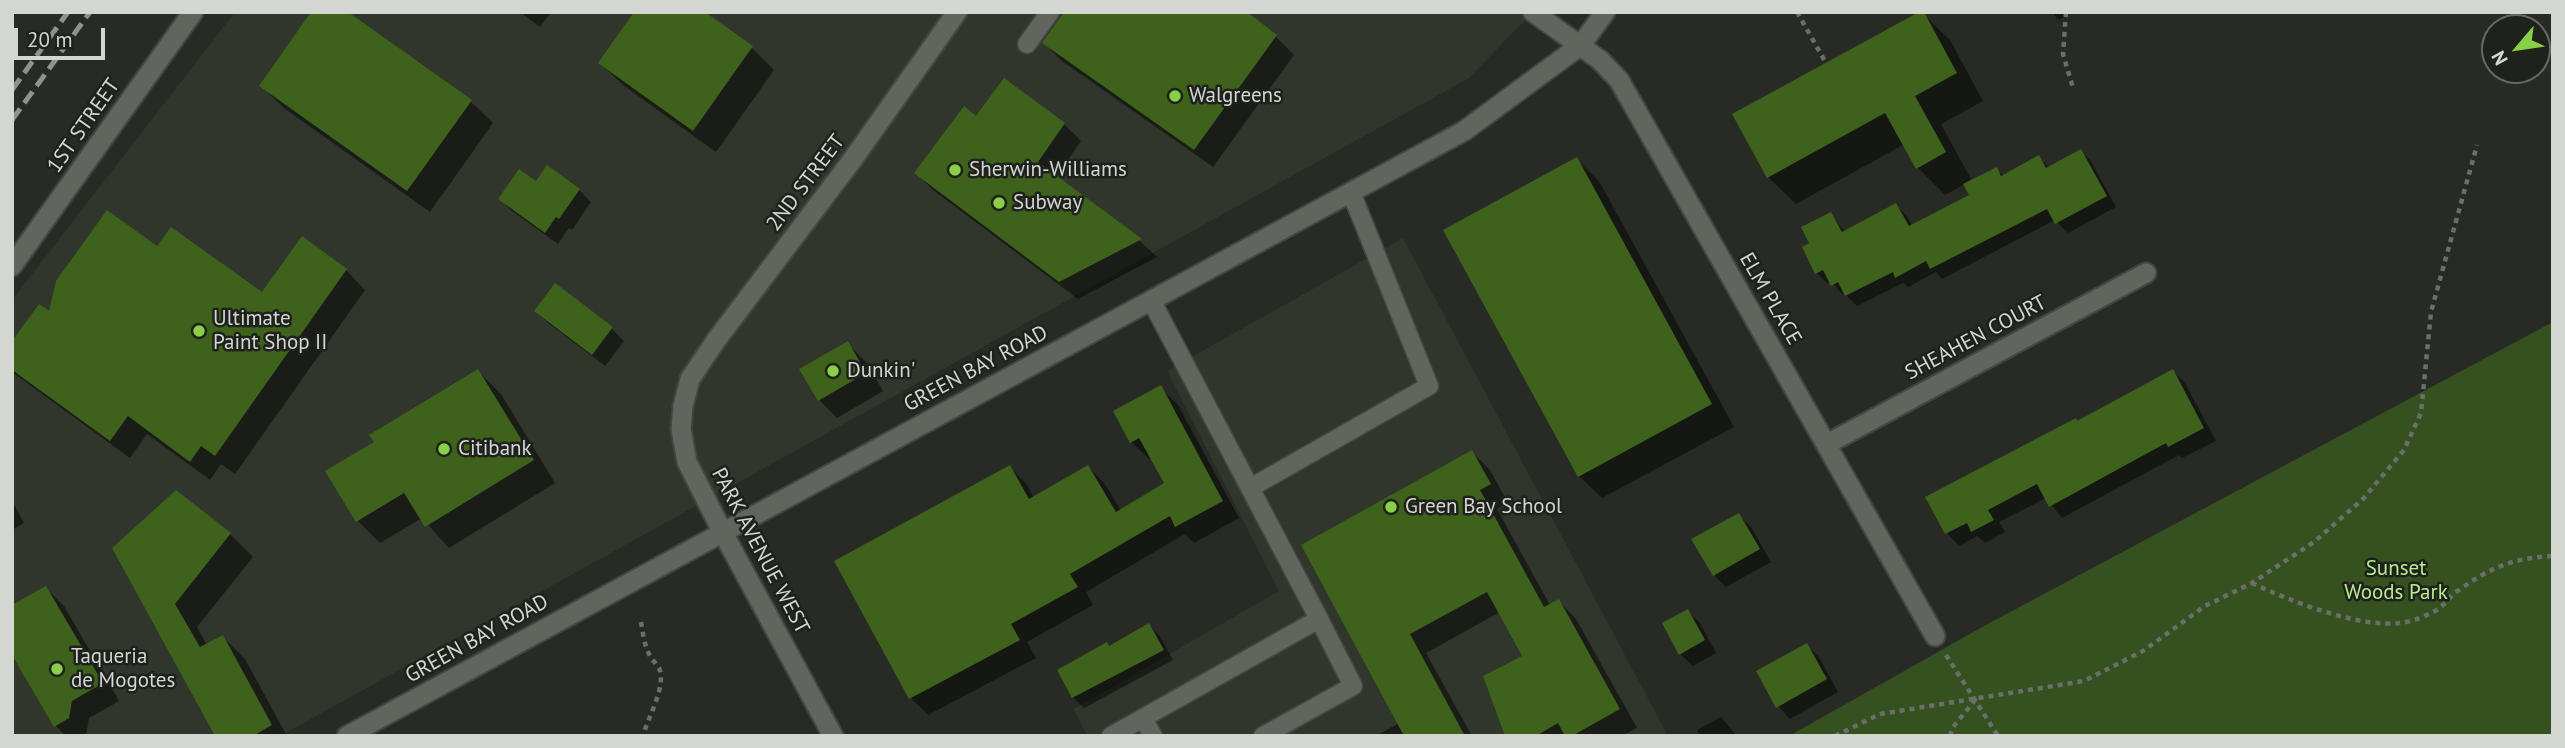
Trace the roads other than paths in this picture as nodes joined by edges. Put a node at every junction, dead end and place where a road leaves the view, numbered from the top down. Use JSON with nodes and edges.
{"nodes":[{"id":1,"x":193,"y":12,"type":"edge"},
{"id":2,"x":957,"y":12,"type":"edge"},
{"id":3,"x":1050,"y":12,"type":"edge"},
{"id":4,"x":1533,"y":12,"type":"edge"},
{"id":5,"x":1605,"y":12,"type":"edge"},
{"id":6,"x":1027,"y":44,"type":"dead end"},
{"id":7,"x":1581,"y":45,"type":"junction"},
{"id":8,"x":1351,"y":192,"type":"junction"},
{"id":9,"x":12,"y":266,"type":"edge"},
{"id":10,"x":2146,"y":273,"type":"dead end"},
{"id":11,"x":1151,"y":300,"type":"junction"},
{"id":12,"x":690,"y":379,"type":"joint"},
{"id":13,"x":1827,"y":444,"type":"junction"},
{"id":14,"x":1250,"y":488,"type":"junction"},
{"id":15,"x":722,"y":531,"type":"junction"},
{"id":16,"x":1319,"y":620,"type":"junction"},
{"id":17,"x":1935,"y":636,"type":"road end"},
{"id":18,"x":1143,"y":718,"type":"junction"},
{"id":19,"x":347,"y":736,"type":"edge"},
{"id":20,"x":833,"y":736,"type":"edge"},
{"id":21,"x":1111,"y":736,"type":"edge"},
{"id":22,"x":1153,"y":736,"type":"edge"},
{"id":23,"x":1263,"y":736,"type":"edge"}],
"edges":[{"from":1,"to":9,"type":"street","name":"1ST STREET"},
{"from":2,"to":12,"type":"street","name":"2ND STREET"},
{"from":3,"to":6,"type":"lane"},
{"from":4,"to":7,"type":"street","name":"ELM PLACE"},
{"from":5,"to":7,"type":"street","name":"GREEN BAY ROAD"},
{"from":7,"to":8,"type":"street","name":"GREEN BAY ROAD"},
{"from":7,"to":13,"type":"street","name":"ELM PLACE"},
{"from":8,"to":11,"type":"street","name":"GREEN BAY ROAD"},
{"from":8,"to":14,"type":"lane"},
{"from":10,"to":13,"type":"street","name":"SHEAHEN COURT"},
{"from":11,"to":14,"type":"lane"},
{"from":11,"to":15,"type":"street","name":"GREEN BAY ROAD"},
{"from":12,"to":15,"type":"street","name":"PARK AVENUE WEST"},
{"from":13,"to":17,"type":"street","name":"ELM PLACE"},
{"from":14,"to":16,"type":"lane"},
{"from":15,"to":19,"type":"street","name":"GREEN BAY ROAD"},
{"from":15,"to":20,"type":"street","name":"PARK AVENUE WEST"},
{"from":16,"to":18,"type":"lane"},
{"from":16,"to":23,"type":"lane"},
{"from":18,"to":21,"type":"lane"},
{"from":18,"to":22,"type":"lane"}]}
